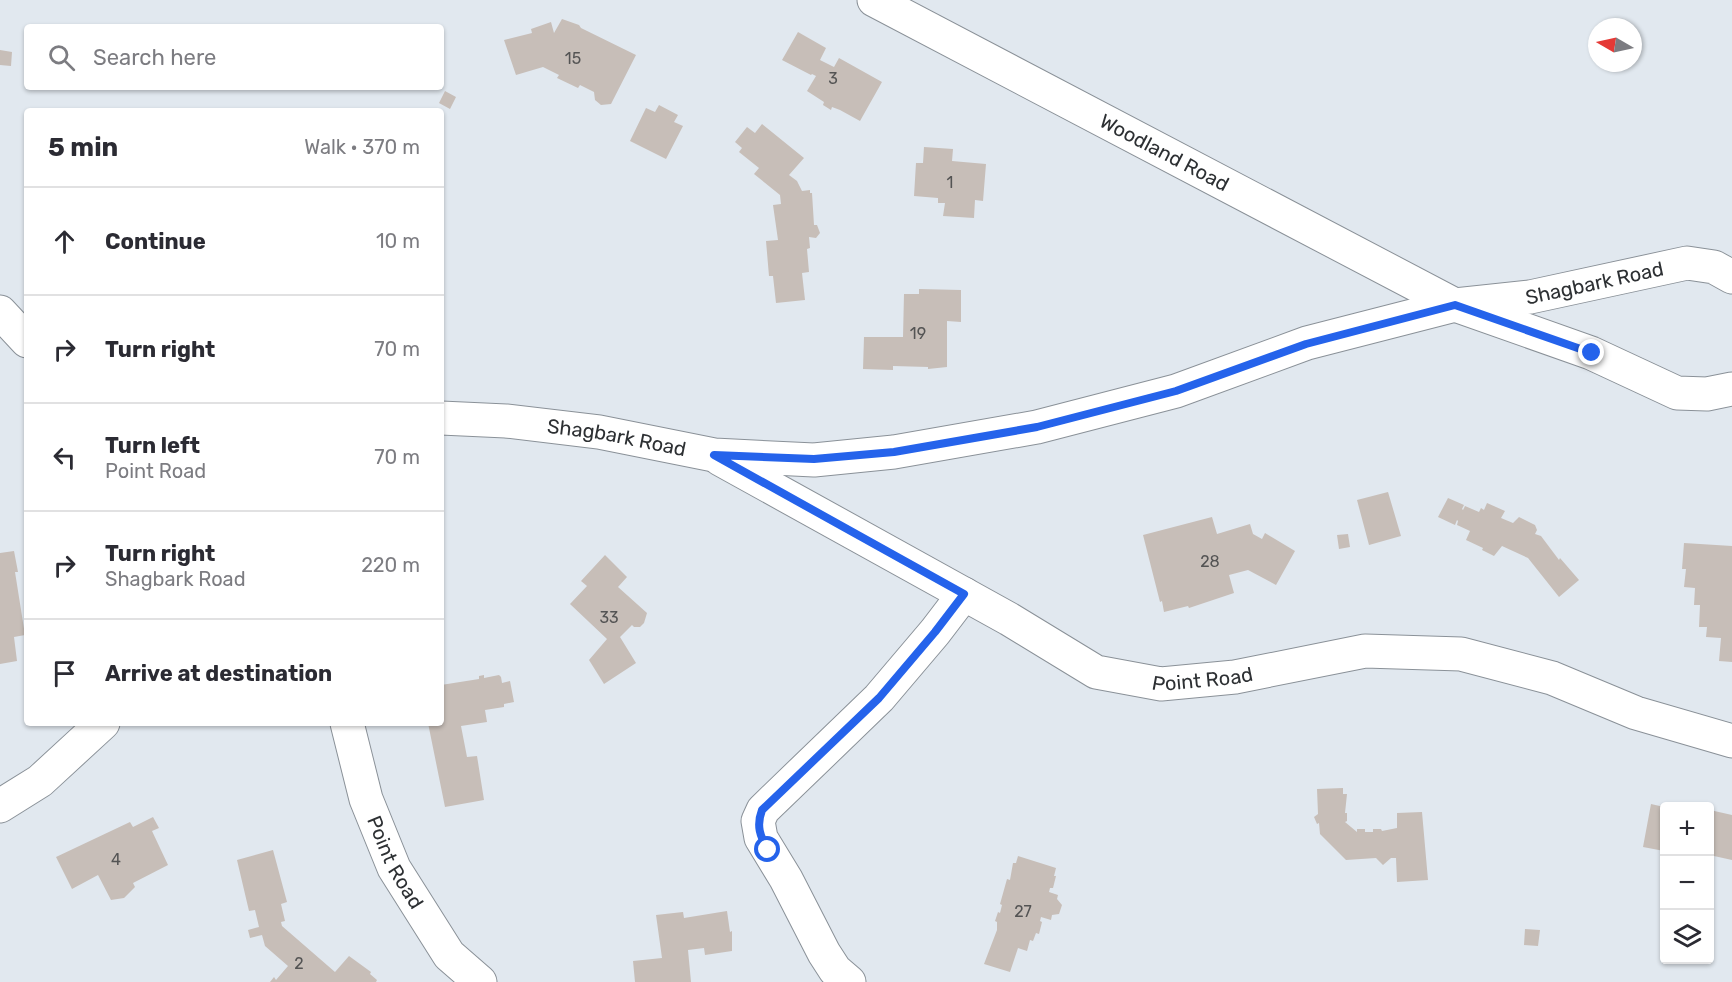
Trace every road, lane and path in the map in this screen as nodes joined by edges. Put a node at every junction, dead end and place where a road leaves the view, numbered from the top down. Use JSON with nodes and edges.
{"nodes":[{"id":1,"x":874,"y":0,"type":"edge"},
{"id":2,"x":1732,"y":277,"type":"edge"},
{"id":3,"x":1455,"y":305,"type":"junction"},
{"id":4,"x":0,"y":312,"type":"edge"},
{"id":5,"x":24,"y":338,"type":"edge"},
{"id":6,"x":1732,"y":389,"type":"edge"},
{"id":7,"x":444,"y":418,"type":"edge"},
{"id":8,"x":714,"y":455,"type":"junction"},
{"id":9,"x":964,"y":594,"type":"junction"},
{"id":10,"x":100,"y":726,"type":"edge"},
{"id":11,"x":348,"y":726,"type":"edge"},
{"id":12,"x":1732,"y":741,"type":"edge"},
{"id":13,"x":0,"y":806,"type":"edge"},
{"id":14,"x":480,"y":982,"type":"edge"},
{"id":15,"x":849,"y":982,"type":"edge"}],
"edges":[{"from":1,"to":3,"type":"street","name":"Woodland Road"},
{"from":2,"to":3,"type":"street","name":"Shagbark Road"},
{"from":3,"to":6,"type":"street","name":"Shagbark Road"},
{"from":3,"to":8,"type":"street","name":"Shagbark Road"},
{"from":4,"to":5,"type":"street"},
{"from":7,"to":8,"type":"street","name":"Shagbark Road"},
{"from":8,"to":9,"type":"street","name":"Point Road"},
{"from":9,"to":12,"type":"street","name":"Point Road"},
{"from":9,"to":15,"type":"street"},
{"from":10,"to":13,"type":"street"},
{"from":11,"to":14,"type":"street","name":"Point Road"}]}
